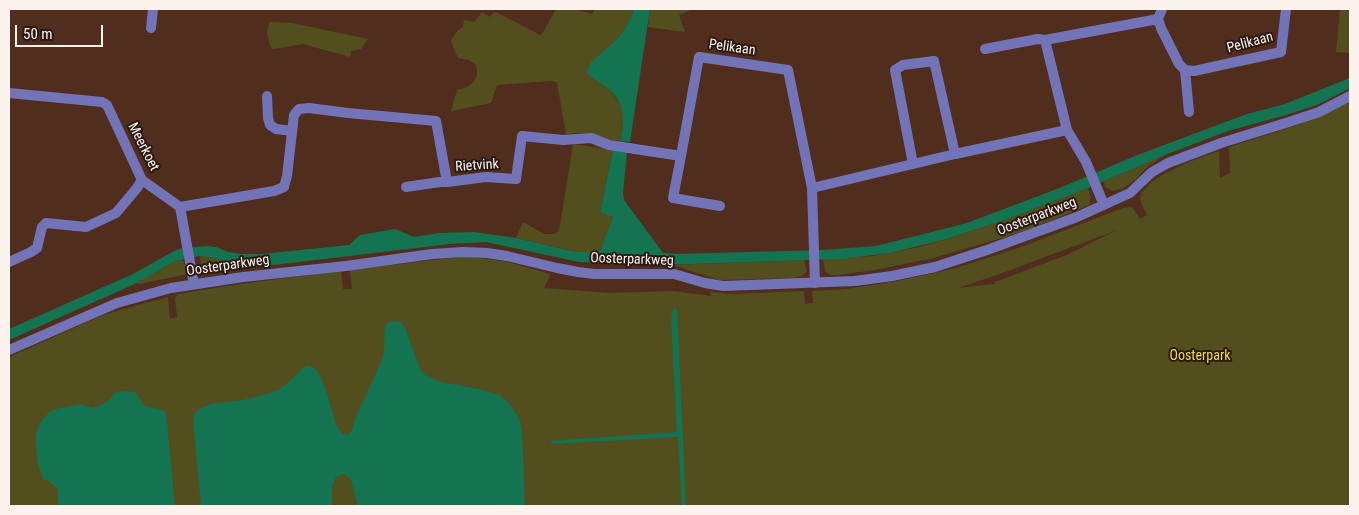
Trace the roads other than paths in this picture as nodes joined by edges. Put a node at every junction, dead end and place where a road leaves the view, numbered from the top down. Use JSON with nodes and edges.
{"nodes":[{"id":1,"x":153,"y":9,"type":"edge"},
{"id":2,"x":1286,"y":9,"type":"edge"},
{"id":3,"x":1160,"y":14,"type":"edge"},
{"id":4,"x":151,"y":28,"type":"dead end"},
{"id":5,"x":1045,"y":40,"type":"junction"},
{"id":6,"x":985,"y":49,"type":"dead end"},
{"id":7,"x":1185,"y":70,"type":"junction"},
{"id":8,"x":9,"y":93,"type":"edge"},
{"id":9,"x":268,"y":96,"type":"dead end"},
{"id":10,"x":1350,"y":96,"type":"edge"},
{"id":11,"x":1189,"y":112,"type":"dead end"},
{"id":12,"x":1067,"y":130,"type":"junction"},
{"id":13,"x":292,"y":131,"type":"junction"},
{"id":14,"x":955,"y":154,"type":"junction"},
{"id":15,"x":681,"y":156,"type":"junction"},
{"id":16,"x":913,"y":164,"type":"junction"},
{"id":17,"x":142,"y":180,"type":"junction"},
{"id":18,"x":447,"y":182,"type":"junction"},
{"id":19,"x":406,"y":187,"type":"dead end"},
{"id":20,"x":812,"y":188,"type":"junction"},
{"id":21,"x":1104,"y":205,"type":"junction"},
{"id":22,"x":720,"y":206,"type":"dead end"},
{"id":23,"x":180,"y":207,"type":"junction"},
{"id":24,"x":9,"y":262,"type":"edge"},
{"id":25,"x":815,"y":283,"type":"junction"},
{"id":26,"x":194,"y":284,"type":"junction"},
{"id":27,"x":9,"y":350,"type":"edge"}],
"edges":[{"from":1,"to":4,"type":"street"},
{"from":2,"to":7,"type":"street","name":"Pelikaan"},
{"from":3,"to":5,"type":"street"},
{"from":3,"to":7,"type":"street"},
{"from":5,"to":6,"type":"street"},
{"from":5,"to":12,"type":"street"},
{"from":7,"to":11,"type":"street"},
{"from":8,"to":17,"type":"street","name":"Meerkoet"},
{"from":9,"to":13,"type":"street"},
{"from":10,"to":21,"type":"street","name":"Oosterparkweg"},
{"from":12,"to":14,"type":"street"},
{"from":12,"to":21,"type":"street"},
{"from":13,"to":18,"type":"street","name":"Rietvink"},
{"from":13,"to":23,"type":"street","name":"Rietvink"},
{"from":14,"to":16,"type":"street"},
{"from":14,"to":16,"type":"street"},
{"from":15,"to":18,"type":"street","name":"Rietvink"},
{"from":15,"to":20,"type":"street","name":"Pelikaan"},
{"from":15,"to":22,"type":"street"},
{"from":16,"to":20,"type":"street"},
{"from":17,"to":23,"type":"street","name":"Meerkoet"},
{"from":17,"to":24,"type":"street"},
{"from":18,"to":19,"type":"street"},
{"from":20,"to":25,"type":"street","name":"Pelikaan"},
{"from":21,"to":25,"type":"street","name":"Oosterparkweg"},
{"from":23,"to":26,"type":"street"},
{"from":25,"to":26,"type":"street","name":"Oosterparkweg"},
{"from":26,"to":27,"type":"street","name":"Oosterparkweg"}]}
